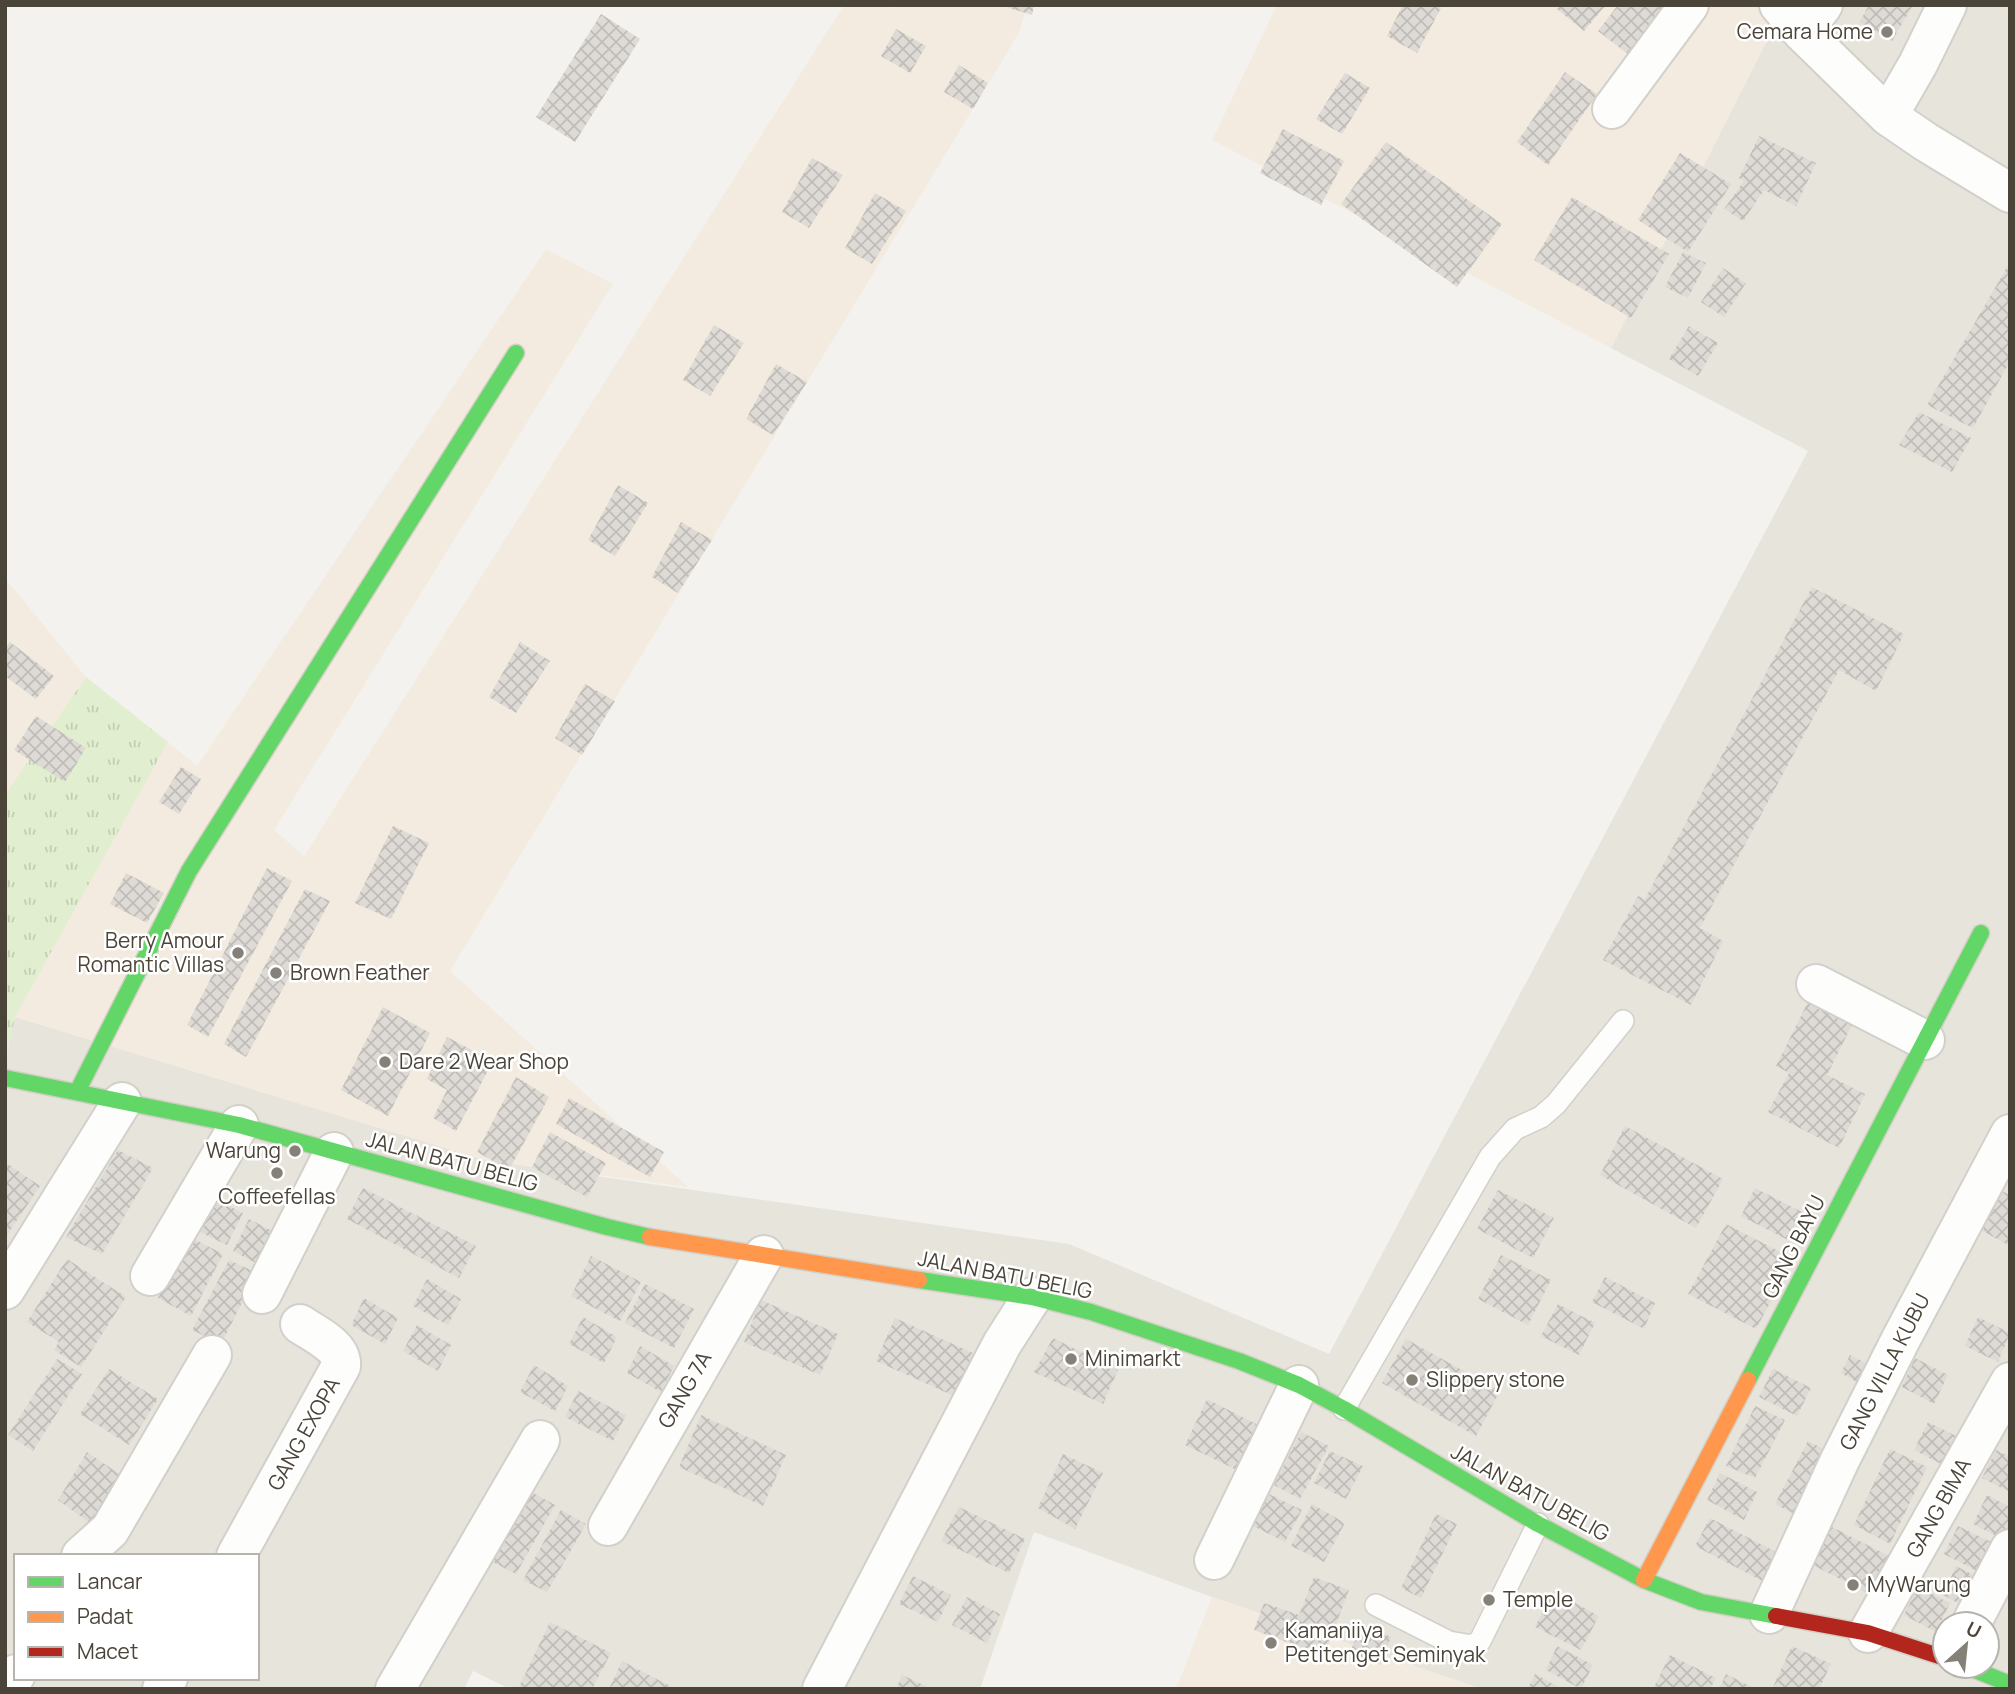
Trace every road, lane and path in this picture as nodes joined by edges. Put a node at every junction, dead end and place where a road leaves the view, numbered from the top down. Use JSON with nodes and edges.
{"nodes":[{"id":1,"x":1689,"y":5,"type":"edge"},
{"id":2,"x":1947,"y":5,"type":"edge"},
{"id":3,"x":1801,"y":14,"type":"edge"},
{"id":4,"x":1612,"y":109,"type":"dead end"},
{"id":5,"x":1888,"y":116,"type":"junction"},
{"id":6,"x":2010,"y":193,"type":"edge"},
{"id":7,"x":516,"y":353,"type":"dead end"},
{"id":8,"x":1981,"y":933,"type":"dead end"},
{"id":9,"x":1816,"y":984,"type":"dead end"},
{"id":10,"x":1623,"y":1021,"type":"dead end"},
{"id":11,"x":1925,"y":1040,"type":"junction"},
{"id":12,"x":5,"y":1078,"type":"edge"},
{"id":13,"x":76,"y":1092,"type":"junction"},
{"id":14,"x":122,"y":1102,"type":"junction"},
{"id":15,"x":239,"y":1125,"type":"junction"},
{"id":16,"x":2010,"y":1135,"type":"edge"},
{"id":17,"x":334,"y":1152,"type":"junction"},
{"id":18,"x":764,"y":1255,"type":"junction"},
{"id":19,"x":150,"y":1276,"type":"dead end"},
{"id":20,"x":5,"y":1290,"type":"edge"},
{"id":21,"x":262,"y":1294,"type":"dead end"},
{"id":22,"x":1032,"y":1297,"type":"junction"},
{"id":23,"x":300,"y":1324,"type":"dead end"},
{"id":24,"x":212,"y":1354,"type":"dead end"},
{"id":25,"x":2010,"y":1382,"type":"edge"},
{"id":26,"x":1299,"y":1385,"type":"junction"},
{"id":27,"x":1344,"y":1409,"type":"junction"},
{"id":28,"x":540,"y":1440,"type":"dead end"},
{"id":29,"x":1538,"y":1524,"type":"junction"},
{"id":30,"x":608,"y":1526,"type":"dead end"},
{"id":31,"x":2010,"y":1549,"type":"edge"},
{"id":32,"x":83,"y":1554,"type":"edge"},
{"id":33,"x":237,"y":1554,"type":"edge"},
{"id":34,"x":1214,"y":1560,"type":"dead end"},
{"id":35,"x":1644,"y":1580,"type":"junction"},
{"id":36,"x":1376,"y":1605,"type":"dead end"},
{"id":37,"x":1978,"y":1610,"type":"edge"},
{"id":38,"x":1769,"y":1614,"type":"junction"},
{"id":39,"x":1868,"y":1633,"type":"junction"},
{"id":40,"x":1931,"y":1653,"type":"edge"},
{"id":41,"x":396,"y":1689,"type":"edge"},
{"id":42,"x":822,"y":1689,"type":"edge"}],
"edges":[{"from":1,"to":4,"type":"street"},
{"from":2,"to":5,"type":"street"},
{"from":3,"to":5,"type":"street"},
{"from":5,"to":6,"type":"street"},
{"from":7,"to":13,"type":"street"},
{"from":8,"to":11,"type":"street","name":"GANG BAYU"},
{"from":9,"to":11,"type":"street"},
{"from":10,"to":27,"type":"lane"},
{"from":11,"to":35,"type":"street","name":"GANG BAYU"},
{"from":12,"to":13,"type":"street","name":"JALAN BATU BELIG"},
{"from":13,"to":14,"type":"street","name":"JALAN BATU BELIG"},
{"from":14,"to":15,"type":"street","name":"JALAN BATU BELIG"},
{"from":14,"to":20,"type":"street"},
{"from":15,"to":17,"type":"street","name":"JALAN BATU BELIG"},
{"from":15,"to":19,"type":"street"},
{"from":16,"to":38,"type":"street","name":"GANG VILLA KUBU"},
{"from":17,"to":18,"type":"street","name":"JALAN BATU BELIG"},
{"from":17,"to":21,"type":"street"},
{"from":18,"to":22,"type":"street","name":"JALAN BATU BELIG"},
{"from":18,"to":30,"type":"street","name":"GANG 7A"},
{"from":22,"to":26,"type":"street","name":"JALAN BATU BELIG"},
{"from":22,"to":42,"type":"street"},
{"from":23,"to":33,"type":"street","name":"GANG EXOPA"},
{"from":24,"to":32,"type":"street"},
{"from":25,"to":39,"type":"street","name":"GANG BIMA"},
{"from":26,"to":27,"type":"street","name":"JALAN BATU BELIG"},
{"from":26,"to":34,"type":"street"},
{"from":27,"to":29,"type":"street","name":"JALAN BATU BELIG"},
{"from":28,"to":41,"type":"street"},
{"from":29,"to":35,"type":"street","name":"JALAN BATU BELIG"},
{"from":29,"to":36,"type":"lane"},
{"from":31,"to":37,"type":"street"},
{"from":35,"to":38,"type":"street","name":"JALAN BATU BELIG"},
{"from":38,"to":39,"type":"street","name":"JALAN BATU BELIG"},
{"from":39,"to":40,"type":"street","name":"JALAN BATU BELIG"}]}
